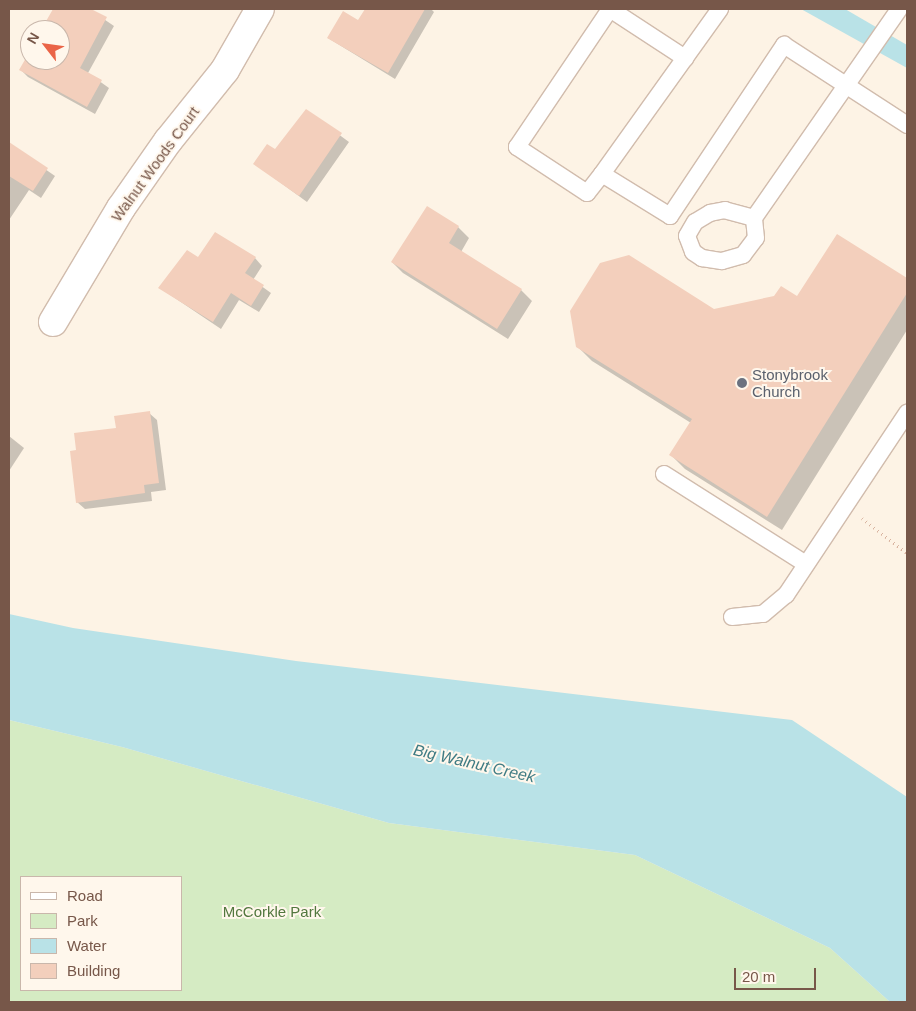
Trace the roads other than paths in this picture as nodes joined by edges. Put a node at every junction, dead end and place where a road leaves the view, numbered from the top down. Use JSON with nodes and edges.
{"nodes":[{"id":1,"x":260,"y":9,"type":"edge"},
{"id":2,"x":610,"y":9,"type":"edge"},
{"id":3,"x":720,"y":9,"type":"edge"},
{"id":4,"x":897,"y":13,"type":"edge"},
{"id":5,"x":685,"y":58,"type":"junction"},
{"id":6,"x":845,"y":86,"type":"junction"},
{"id":7,"x":907,"y":125,"type":"edge"},
{"id":8,"x":602,"y":174,"type":"junction"},
{"id":9,"x":754,"y":218,"type":"dead end"},
{"id":10,"x":53,"y":322,"type":"dead end"},
{"id":11,"x":907,"y":413,"type":"edge"},
{"id":12,"x":664,"y":474,"type":"dead end"},
{"id":13,"x":806,"y":564,"type":"junction"},
{"id":14,"x":732,"y":617,"type":"dead end"}],
"edges":[{"from":1,"to":10,"type":"street","name":"Walnut Woods Court"},
{"from":2,"to":5,"type":"lane"},
{"from":2,"to":8,"type":"lane"},
{"from":3,"to":5,"type":"lane"},
{"from":4,"to":6,"type":"lane"},
{"from":5,"to":8,"type":"lane"},
{"from":6,"to":7,"type":"lane"},
{"from":6,"to":8,"type":"lane"},
{"from":6,"to":9,"type":"lane"},
{"from":11,"to":13,"type":"lane"},
{"from":12,"to":13,"type":"lane"},
{"from":13,"to":14,"type":"lane"}]}
